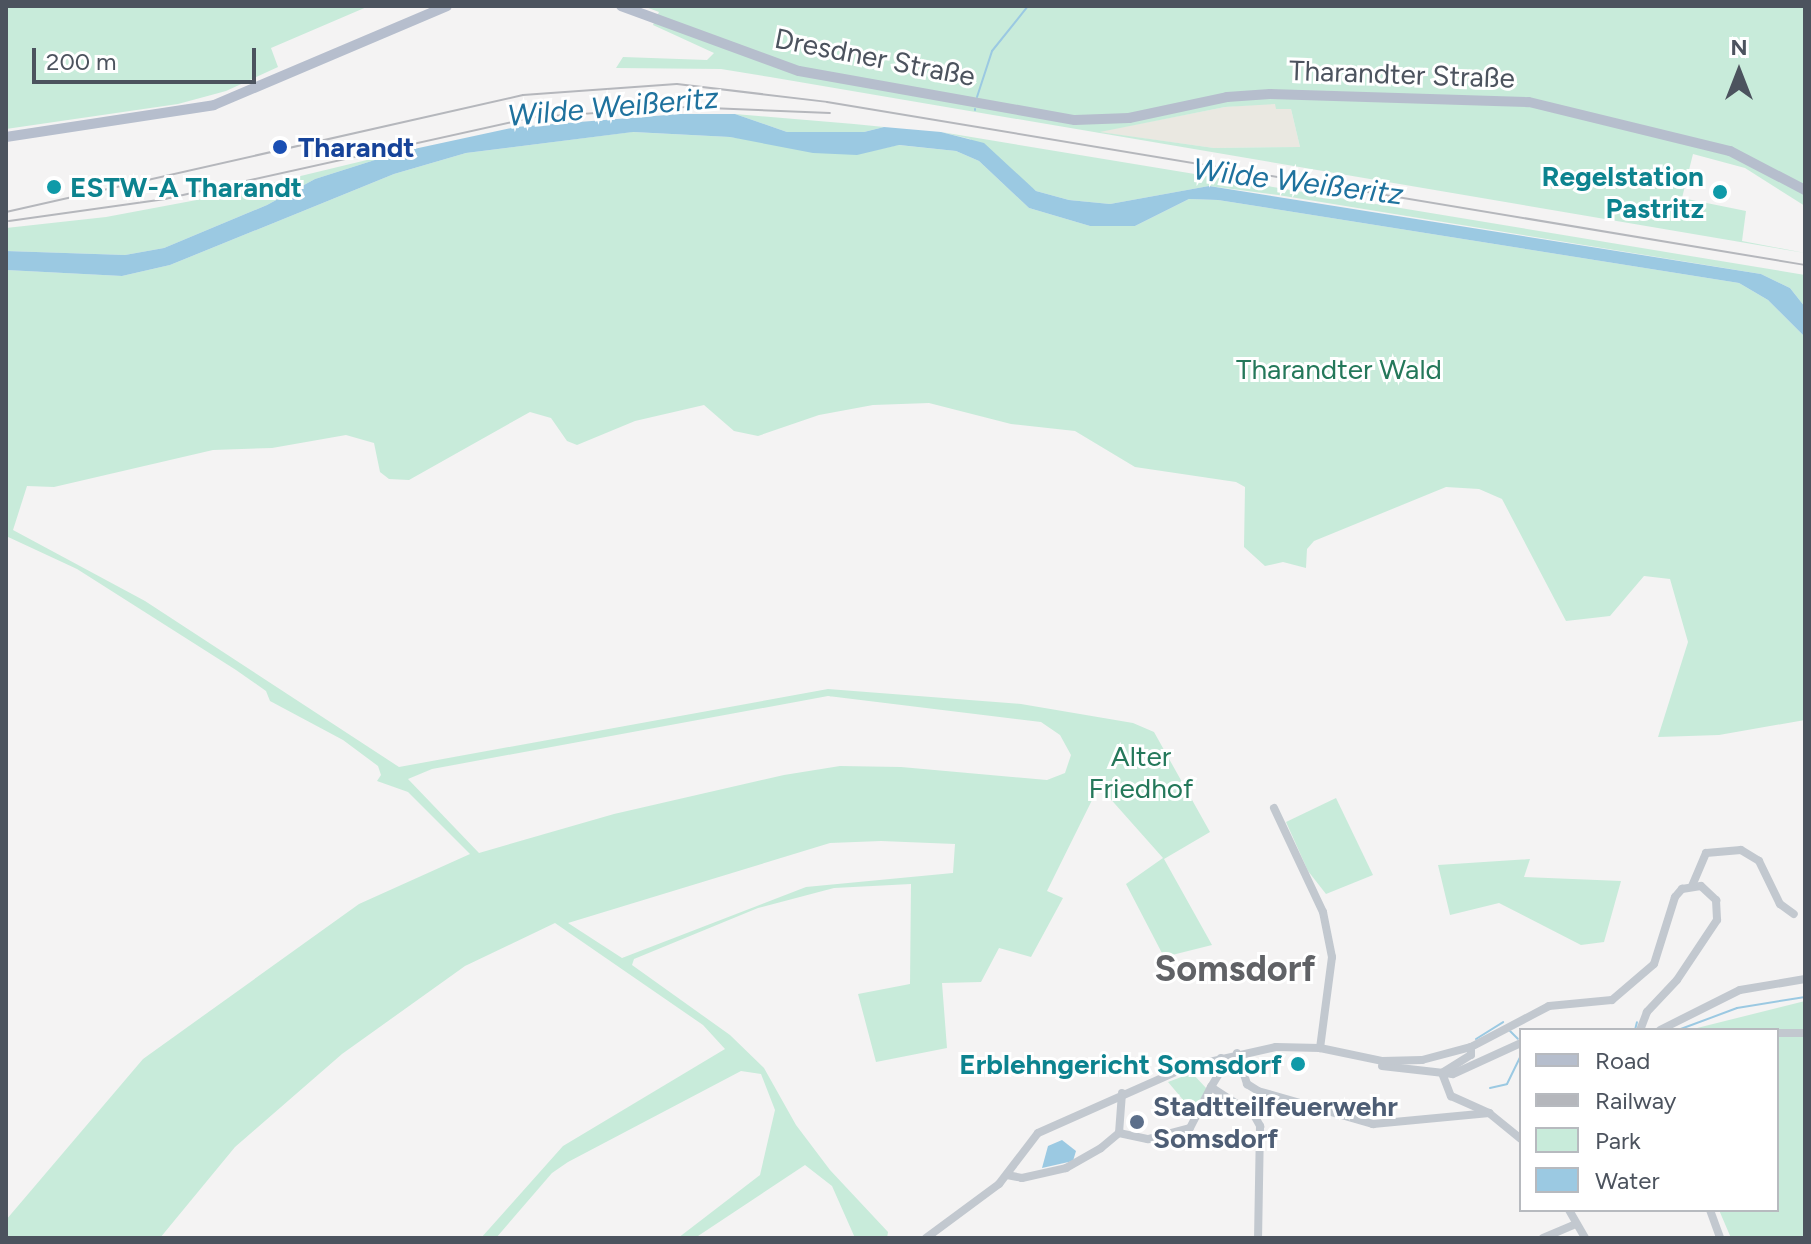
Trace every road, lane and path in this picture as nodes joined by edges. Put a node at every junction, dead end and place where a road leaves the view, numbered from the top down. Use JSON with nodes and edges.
{"nodes":[{"id":1,"x":447,"y":6,"type":"edge"},
{"id":2,"x":621,"y":6,"type":"edge"},
{"id":3,"x":986,"y":103,"type":"joint"},
{"id":4,"x":6,"y":137,"type":"edge"},
{"id":5,"x":1805,"y":190,"type":"edge"},
{"id":6,"x":1274,"y":808,"type":"dead end"},
{"id":7,"x":1692,"y":886,"type":"junction"},
{"id":8,"x":1794,"y":914,"type":"dead end"},
{"id":9,"x":1805,"y":979,"type":"edge"},
{"id":10,"x":1641,"y":1028,"type":"edge"},
{"id":11,"x":1664,"y":1028,"type":"edge"},
{"id":12,"x":1779,"y":1033,"type":"edge"},
{"id":13,"x":1805,"y":1033,"type":"edge"},
{"id":14,"x":1519,"y":1044,"type":"edge"},
{"id":15,"x":1471,"y":1047,"type":"junction"},
{"id":16,"x":1320,"y":1048,"type":"junction"},
{"id":17,"x":1237,"y":1053,"type":"junction"},
{"id":18,"x":1221,"y":1058,"type":"junction"},
{"id":19,"x":1382,"y":1066,"type":"dead end"},
{"id":20,"x":1442,"y":1073,"type":"junction"},
{"id":21,"x":1211,"y":1087,"type":"junction"},
{"id":22,"x":1122,"y":1093,"type":"junction"},
{"id":23,"x":1489,"y":1113,"type":"junction"},
{"id":24,"x":1119,"y":1133,"type":"junction"},
{"id":25,"x":1519,"y":1137,"type":"edge"},
{"id":26,"x":1007,"y":1175,"type":"junction"},
{"id":27,"x":1570,"y":1212,"type":"edge"},
{"id":28,"x":1711,"y":1212,"type":"edge"},
{"id":29,"x":1576,"y":1224,"type":"junction"},
{"id":30,"x":926,"y":1238,"type":"edge"},
{"id":31,"x":1258,"y":1238,"type":"edge"},
{"id":32,"x":1543,"y":1238,"type":"edge"},
{"id":33,"x":1585,"y":1238,"type":"edge"},
{"id":34,"x":1720,"y":1238,"type":"edge"}],
"edges":[{"from":1,"to":4,"type":"main road"},
{"from":2,"to":3,"type":"main road","name":"Dresdner Straße"},
{"from":3,"to":5,"type":"main road","name":"Tharandter Straße"},
{"from":6,"to":16,"type":"street"},
{"from":7,"to":8,"type":"street"},
{"from":7,"to":10,"type":"street"},
{"from":7,"to":15,"type":"street"},
{"from":9,"to":11,"type":"street"},
{"from":12,"to":13,"type":"street"},
{"from":14,"to":20,"type":"street"},
{"from":15,"to":16,"type":"street"},
{"from":15,"to":20,"type":"street"},
{"from":16,"to":17,"type":"street"},
{"from":17,"to":18,"type":"street"},
{"from":17,"to":23,"type":"street"},
{"from":18,"to":21,"type":"street"},
{"from":18,"to":22,"type":"street"},
{"from":19,"to":20,"type":"street"},
{"from":20,"to":23,"type":"street"},
{"from":21,"to":24,"type":"street"},
{"from":21,"to":31,"type":"street"},
{"from":22,"to":24,"type":"street"},
{"from":22,"to":26,"type":"street"},
{"from":23,"to":25,"type":"street"},
{"from":24,"to":26,"type":"street"},
{"from":26,"to":30,"type":"street"},
{"from":27,"to":29,"type":"street"},
{"from":28,"to":34,"type":"street"},
{"from":29,"to":32,"type":"street"},
{"from":29,"to":33,"type":"street"}]}
